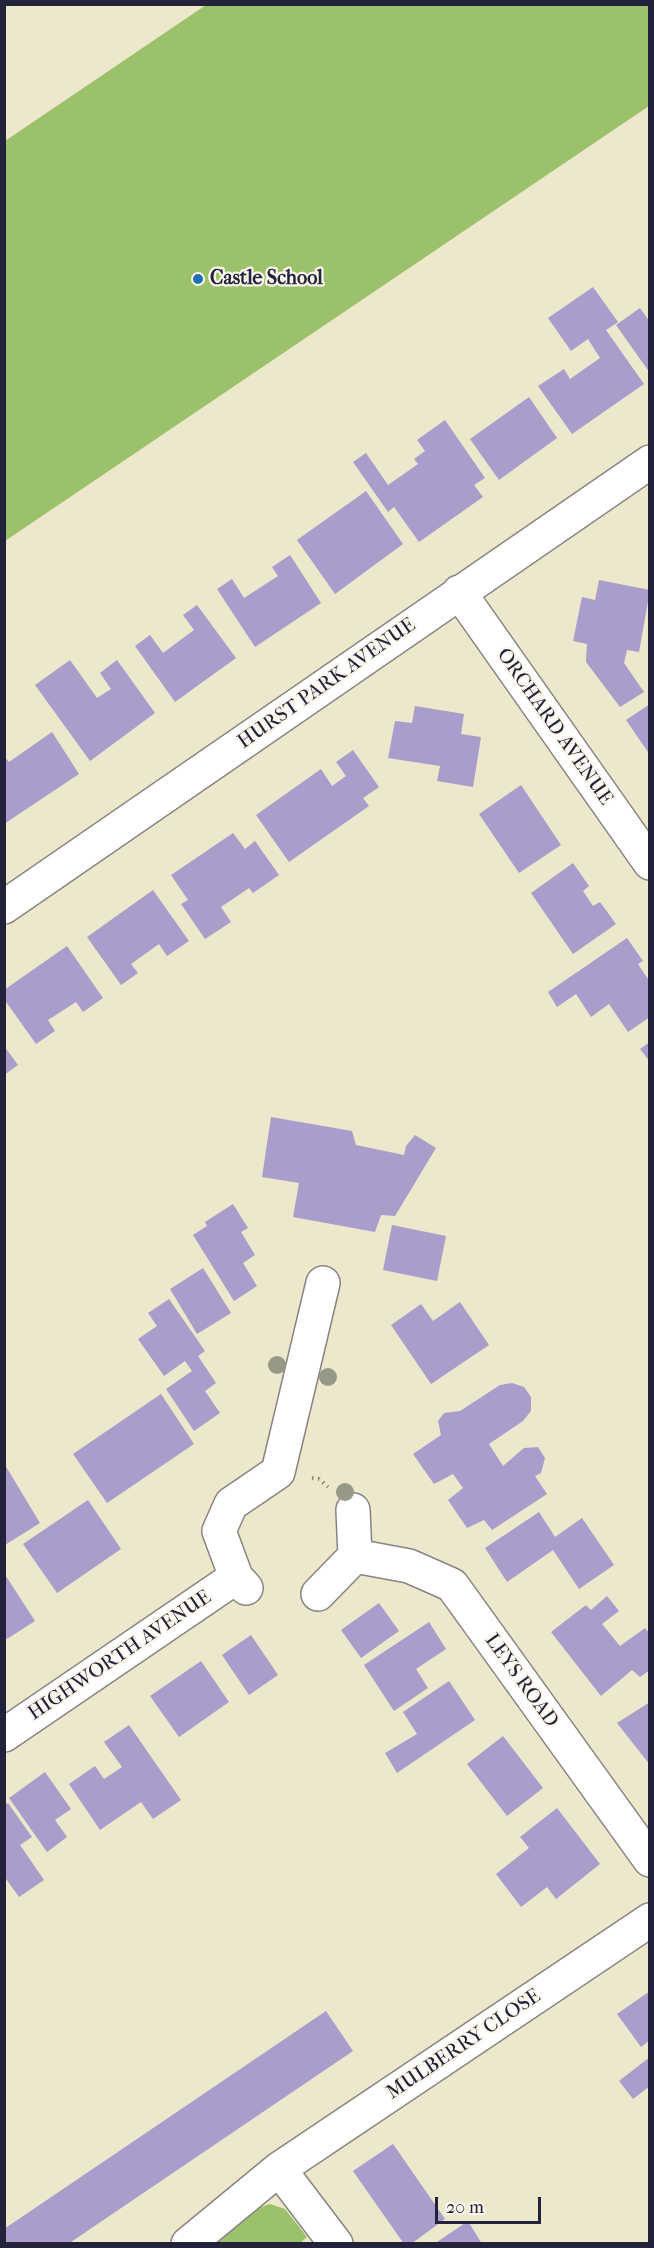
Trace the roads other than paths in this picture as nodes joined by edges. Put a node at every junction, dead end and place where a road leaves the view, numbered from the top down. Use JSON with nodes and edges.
{"nodes":[{"id":1,"x":650,"y":462,"type":"edge"},
{"id":2,"x":459,"y":592,"type":"junction"},
{"id":3,"x":650,"y":863,"type":"edge"},
{"id":4,"x":4,"y":907,"type":"edge"},
{"id":5,"x":323,"y":1283,"type":"dead end"},
{"id":6,"x":353,"y":1509,"type":"road end"},
{"id":7,"x":355,"y":1556,"type":"junction"},
{"id":8,"x":318,"y":1594,"type":"dead end"},
{"id":9,"x":4,"y":1735,"type":"edge"},
{"id":10,"x":650,"y":1860,"type":"edge"},
{"id":11,"x":650,"y":1920,"type":"edge"},
{"id":12,"x":279,"y":2169,"type":"junction"},
{"id":13,"x":188,"y":2244,"type":"edge"},
{"id":14,"x":336,"y":2244,"type":"edge"}],
"edges":[{"from":1,"to":2,"type":"street","name":"HURST PARK AVENUE"},
{"from":2,"to":3,"type":"street","name":"ORCHARD AVENUE"},
{"from":2,"to":4,"type":"street","name":"HURST PARK AVENUE"},
{"from":5,"to":9,"type":"street","name":"HIGHWORTH AVENUE"},
{"from":6,"to":7,"type":"street"},
{"from":7,"to":8,"type":"street"},
{"from":7,"to":10,"type":"street","name":"LEYS ROAD"},
{"from":11,"to":12,"type":"street","name":"MULBERRY CLOSE"},
{"from":12,"to":13,"type":"street","name":"MULBERRY CLOSE"},
{"from":12,"to":14,"type":"street"}]}
